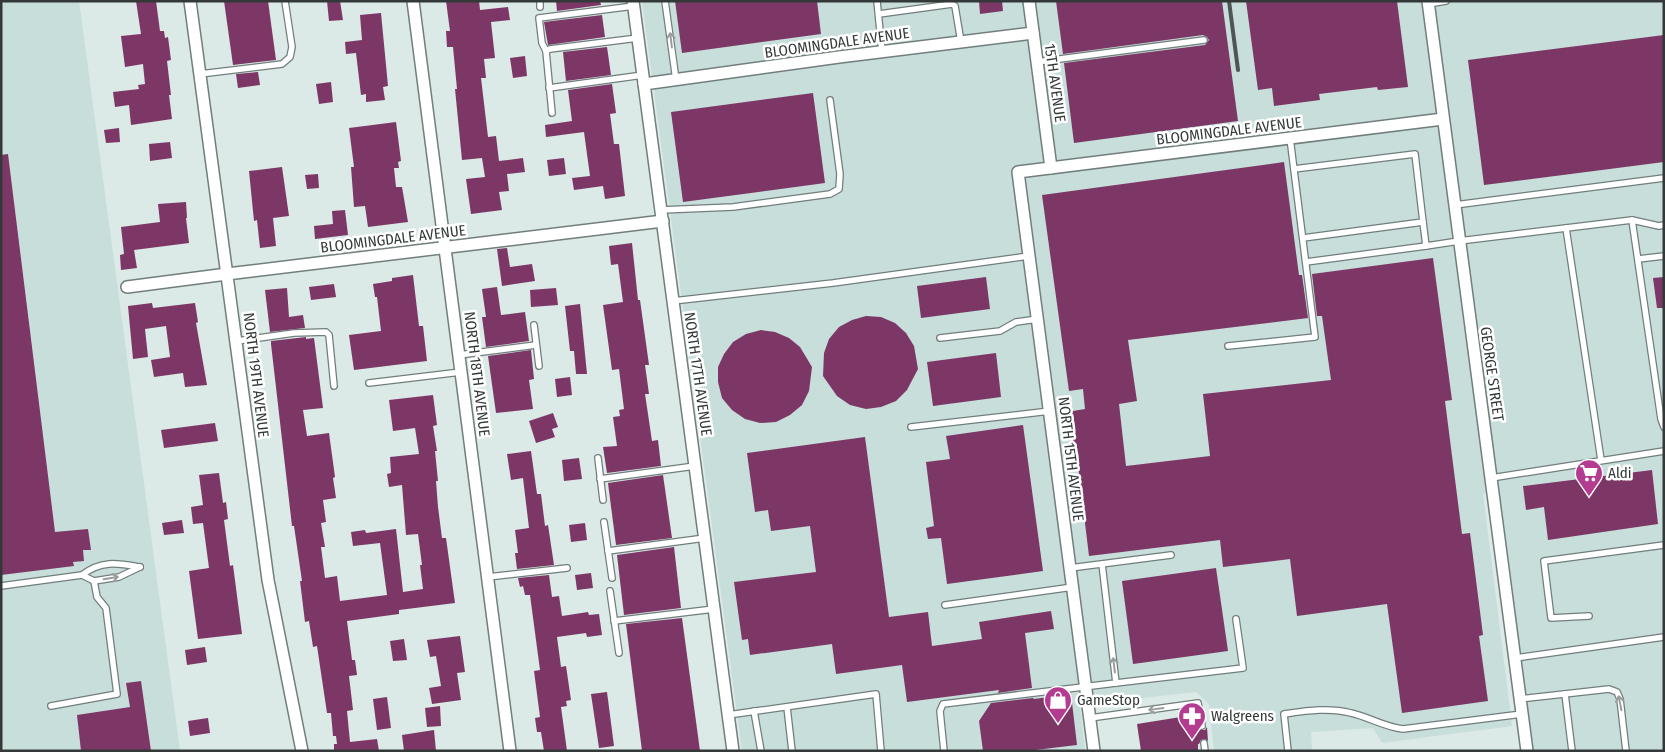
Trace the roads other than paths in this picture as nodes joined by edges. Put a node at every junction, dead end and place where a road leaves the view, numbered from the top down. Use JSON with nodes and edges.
{"nodes":[{"id":1,"x":190,"y":1,"type":"edge"},
{"id":2,"x":285,"y":1,"type":"edge"},
{"id":3,"x":412,"y":1,"type":"edge"},
{"id":4,"x":665,"y":1,"type":"edge"},
{"id":5,"x":877,"y":1,"type":"edge"},
{"id":6,"x":1029,"y":1,"type":"edge"},
{"id":7,"x":1446,"y":1,"type":"edge"},
{"id":8,"x":1428,"y":2,"type":"edge"},
{"id":9,"x":633,"y":4,"type":"edge"},
{"id":10,"x":879,"y":14,"type":"junction"},
{"id":11,"x":1033,"y":33,"type":"junction"},
{"id":12,"x":638,"y":38,"type":"junction"},
{"id":13,"x":1204,"y":40,"type":"dead end"},
{"id":14,"x":961,"y":42,"type":"junction"},
{"id":15,"x":546,"y":51,"type":"junction"},
{"id":16,"x":882,"y":52,"type":"junction"},
{"id":17,"x":1037,"y":62,"type":"junction"},
{"id":18,"x":200,"y":74,"type":"junction"},
{"id":19,"x":644,"y":80,"type":"junction"},
{"id":20,"x":676,"y":80,"type":"junction"},
{"id":21,"x":549,"y":88,"type":"junction"},
{"id":22,"x":830,"y":100,"type":"dead end"},
{"id":23,"x":552,"y":114,"type":"dead end"},
{"id":24,"x":1443,"y":119,"type":"junction"},
{"id":25,"x":1290,"y":138,"type":"junction"},
{"id":26,"x":1051,"y":168,"type":"junction"},
{"id":27,"x":1294,"y":170,"type":"junction"},
{"id":28,"x":1018,"y":172,"type":"joint"},
{"id":29,"x":1664,"y":178,"type":"edge"},
{"id":30,"x":1455,"y":205,"type":"junction"},
{"id":31,"x":662,"y":216,"type":"junction"},
{"id":32,"x":1632,"y":220,"type":"junction"},
{"id":33,"x":1423,"y":222,"type":"junction"},
{"id":34,"x":1664,"y":225,"type":"edge"},
{"id":35,"x":1566,"y":228,"type":"junction"},
{"id":36,"x":1303,"y":238,"type":"junction"},
{"id":37,"x":1460,"y":241,"type":"junction"},
{"id":38,"x":1426,"y":246,"type":"junction"},
{"id":39,"x":445,"y":248,"type":"junction"},
{"id":40,"x":1029,"y":256,"type":"junction"},
{"id":41,"x":1664,"y":256,"type":"edge"},
{"id":42,"x":1638,"y":260,"type":"junction"},
{"id":43,"x":1306,"y":262,"type":"junction"},
{"id":44,"x":227,"y":274,"type":"junction"},
{"id":45,"x":126,"y":287,"type":"dead end"},
{"id":46,"x":673,"y":301,"type":"junction"},
{"id":47,"x":1038,"y":319,"type":"junction"},
{"id":48,"x":534,"y":325,"type":"dead end"},
{"id":49,"x":940,"y":338,"type":"dead end"},
{"id":50,"x":237,"y":341,"type":"junction"},
{"id":51,"x":536,"y":345,"type":"junction"},
{"id":52,"x":1228,"y":346,"type":"dead end"},
{"id":53,"x":459,"y":355,"type":"junction"},
{"id":54,"x":539,"y":366,"type":"dead end"},
{"id":55,"x":461,"y":372,"type":"junction"},
{"id":56,"x":368,"y":384,"type":"dead end"},
{"id":57,"x":334,"y":386,"type":"dead end"},
{"id":58,"x":1050,"y":411,"type":"junction"},
{"id":59,"x":910,"y":427,"type":"dead end"},
{"id":60,"x":1664,"y":427,"type":"edge"},
{"id":61,"x":1664,"y":451,"type":"edge"},
{"id":62,"x":598,"y":458,"type":"dead end"},
{"id":63,"x":1600,"y":460,"type":"junction"},
{"id":64,"x":695,"y":466,"type":"junction"},
{"id":65,"x":1491,"y":478,"type":"junction"},
{"id":66,"x":600,"y":479,"type":"junction"},
{"id":67,"x":603,"y":500,"type":"dead end"},
{"id":68,"x":604,"y":522,"type":"dead end"},
{"id":69,"x":705,"y":538,"type":"junction"},
{"id":70,"x":1664,"y":545,"type":"edge"},
{"id":71,"x":608,"y":551,"type":"junction"},
{"id":72,"x":1171,"y":555,"type":"dead end"},
{"id":73,"x":1102,"y":564,"type":"junction"},
{"id":74,"x":567,"y":568,"type":"dead end"},
{"id":75,"x":1070,"y":568,"type":"junction"},
{"id":76,"x":82,"y":575,"type":"junction"},
{"id":77,"x":488,"y":577,"type":"junction"},
{"id":78,"x":612,"y":578,"type":"dead end"},
{"id":79,"x":94,"y":581,"type":"junction"},
{"id":80,"x":1,"y":586,"type":"edge"},
{"id":81,"x":1073,"y":587,"type":"junction"},
{"id":82,"x":610,"y":591,"type":"dead end"},
{"id":83,"x":945,"y":605,"type":"dead end"},
{"id":84,"x":714,"y":609,"type":"junction"},
{"id":85,"x":1589,"y":616,"type":"dead end"},
{"id":86,"x":1236,"y":619,"type":"dead end"},
{"id":87,"x":614,"y":621,"type":"junction"},
{"id":88,"x":1664,"y":637,"type":"edge"},
{"id":89,"x":619,"y":652,"type":"dead end"},
{"id":90,"x":1515,"y":658,"type":"junction"},
{"id":91,"x":1116,"y":683,"type":"junction"},
{"id":92,"x":1086,"y":686,"type":"junction"},
{"id":93,"x":1565,"y":694,"type":"junction"},
{"id":94,"x":1520,"y":699,"type":"junction"},
{"id":95,"x":50,"y":706,"type":"dead end"},
{"id":96,"x":787,"y":707,"type":"junction"},
{"id":97,"x":754,"y":711,"type":"junction"},
{"id":98,"x":1522,"y":714,"type":"junction"},
{"id":99,"x":728,"y":715,"type":"junction"},
{"id":100,"x":1090,"y":718,"type":"junction"},
{"id":101,"x":1202,"y":726,"type":"dead end"},
{"id":102,"x":1204,"y":743,"type":"dead end"},
{"id":103,"x":302,"y":751,"type":"edge"},
{"id":104,"x":510,"y":751,"type":"edge"},
{"id":105,"x":733,"y":751,"type":"edge"},
{"id":106,"x":761,"y":751,"type":"edge"},
{"id":107,"x":792,"y":751,"type":"edge"},
{"id":108,"x":881,"y":751,"type":"edge"},
{"id":109,"x":944,"y":751,"type":"edge"},
{"id":110,"x":1094,"y":751,"type":"edge"},
{"id":111,"x":1205,"y":751,"type":"edge"},
{"id":112,"x":1288,"y":751,"type":"edge"},
{"id":113,"x":1527,"y":751,"type":"edge"},
{"id":114,"x":1572,"y":751,"type":"edge"},
{"id":115,"x":1626,"y":751,"type":"edge"}],
"edges":[{"from":1,"to":18,"type":"street","name":"NORTH 19TH AVENUE"},
{"from":2,"to":18,"type":"lane"},
{"from":3,"to":39,"type":"street","name":"NORTH 18TH AVENUE"},
{"from":20,"to":4,"type":"lane","one_way":true},
{"from":5,"to":10,"type":"lane"},
{"from":6,"to":11,"type":"street","name":"15TH AVENUE"},
{"from":7,"to":8,"type":"lane"},
{"from":8,"to":24,"type":"street","name":"GEORGE STREET"},
{"from":9,"to":12,"type":"street","name":"NORTH 17TH AVENUE"},
{"from":9,"to":15,"type":"lane"},
{"from":10,"to":14,"type":"lane"},
{"from":10,"to":16,"type":"lane"},
{"from":11,"to":14,"type":"street","name":"BLOOMINGDALE AVENUE"},
{"from":11,"to":17,"type":"street","name":"15TH AVENUE"},
{"from":12,"to":15,"type":"lane"},
{"from":12,"to":19,"type":"street","name":"NORTH 17TH AVENUE"},
{"from":13,"to":17,"type":"lane"},
{"from":14,"to":16,"type":"street","name":"BLOOMINGDALE AVENUE"},
{"from":15,"to":21,"type":"lane"},
{"from":16,"to":20,"type":"street","name":"BLOOMINGDALE AVENUE"},
{"from":17,"to":26,"type":"street","name":"15TH AVENUE"},
{"from":18,"to":44,"type":"street","name":"NORTH 19TH AVENUE"},
{"from":19,"to":20,"type":"street","name":"BLOOMINGDALE AVENUE"},
{"from":19,"to":21,"type":"lane"},
{"from":19,"to":31,"type":"street","name":"NORTH 17TH AVENUE"},
{"from":21,"to":23,"type":"lane"},
{"from":22,"to":31,"type":"lane"},
{"from":24,"to":25,"type":"street","name":"BLOOMINGDALE AVENUE"},
{"from":24,"to":30,"type":"street","name":"GEORGE STREET"},
{"from":25,"to":26,"type":"street","name":"BLOOMINGDALE AVENUE"},
{"from":25,"to":27,"type":"lane"},
{"from":26,"to":28,"type":"street","name":"BLOOMINGDALE AVENUE"},
{"from":27,"to":33,"type":"lane"},
{"from":27,"to":36,"type":"lane"},
{"from":28,"to":40,"type":"street","name":"NORTH 15TH AVENUE"},
{"from":29,"to":30,"type":"lane"},
{"from":30,"to":37,"type":"street","name":"GEORGE STREET"},
{"from":31,"to":39,"type":"street","name":"BLOOMINGDALE AVENUE"},
{"from":31,"to":46,"type":"street","name":"NORTH 17TH AVENUE"},
{"from":32,"to":34,"type":"lane"},
{"from":32,"to":35,"type":"lane"},
{"from":32,"to":42,"type":"lane"},
{"from":33,"to":36,"type":"lane"},
{"from":33,"to":38,"type":"lane"},
{"from":35,"to":37,"type":"lane"},
{"from":35,"to":63,"type":"lane"},
{"from":36,"to":43,"type":"lane"},
{"from":37,"to":38,"type":"lane"},
{"from":37,"to":65,"type":"street","name":"GEORGE STREET"},
{"from":38,"to":43,"type":"lane"},
{"from":39,"to":44,"type":"street","name":"BLOOMINGDALE AVENUE"},
{"from":39,"to":53,"type":"street","name":"NORTH 18TH AVENUE"},
{"from":40,"to":46,"type":"lane"},
{"from":40,"to":47,"type":"street","name":"NORTH 15TH AVENUE"},
{"from":41,"to":42,"type":"lane"},
{"from":42,"to":60,"type":"lane"},
{"from":43,"to":52,"type":"lane"},
{"from":44,"to":45,"type":"street","name":"BLOOMINGDALE AVENUE"},
{"from":44,"to":50,"type":"street","name":"NORTH 19TH AVENUE"},
{"from":46,"to":64,"type":"street","name":"NORTH 17TH AVENUE"},
{"from":47,"to":49,"type":"lane"},
{"from":47,"to":58,"type":"street","name":"NORTH 15TH AVENUE"},
{"from":48,"to":51,"type":"lane"},
{"from":50,"to":57,"type":"lane"},
{"from":50,"to":103,"type":"street","name":"NORTH 19TH AVENUE"},
{"from":51,"to":53,"type":"lane"},
{"from":51,"to":54,"type":"lane"},
{"from":53,"to":55,"type":"street","name":"NORTH 18TH AVENUE"},
{"from":55,"to":56,"type":"lane"},
{"from":55,"to":77,"type":"street","name":"NORTH 18TH AVENUE"},
{"from":58,"to":59,"type":"lane"},
{"from":58,"to":75,"type":"street","name":"NORTH 15TH AVENUE"},
{"from":61,"to":63,"type":"lane"},
{"from":62,"to":66,"type":"lane"},
{"from":63,"to":65,"type":"lane"},
{"from":64,"to":66,"type":"lane"},
{"from":64,"to":69,"type":"street","name":"NORTH 17TH AVENUE"},
{"from":65,"to":90,"type":"street","name":"GEORGE STREET"},
{"from":66,"to":67,"type":"lane"},
{"from":68,"to":71,"type":"lane"},
{"from":69,"to":71,"type":"lane"},
{"from":69,"to":84,"type":"street","name":"NORTH 17TH AVENUE"},
{"from":70,"to":85,"type":"lane"},
{"from":71,"to":78,"type":"lane"},
{"from":72,"to":73,"type":"lane"},
{"from":73,"to":75,"type":"lane"},
{"from":91,"to":73,"type":"lane","one_way":true},
{"from":74,"to":77,"type":"lane"},
{"from":75,"to":81,"type":"street","name":"NORTH 15TH AVENUE"},
{"from":76,"to":79,"type":"lane"},
{"from":79,"to":76,"type":"lane","one_way":true},
{"from":76,"to":80,"type":"lane"},
{"from":77,"to":104,"type":"street","name":"NORTH 18TH AVENUE"},
{"from":79,"to":95,"type":"lane"},
{"from":81,"to":83,"type":"lane"},
{"from":81,"to":92,"type":"street","name":"NORTH 15TH AVENUE"},
{"from":82,"to":87,"type":"lane"},
{"from":84,"to":87,"type":"lane"},
{"from":84,"to":99,"type":"street","name":"NORTH 17TH AVENUE"},
{"from":86,"to":91,"type":"lane"},
{"from":87,"to":89,"type":"lane"},
{"from":88,"to":90,"type":"lane"},
{"from":90,"to":94,"type":"street","name":"GEORGE STREET"},
{"from":91,"to":92,"type":"lane"},
{"from":92,"to":100,"type":"street","name":"NORTH 15TH AVENUE"},
{"from":92,"to":109,"type":"lane"},
{"from":93,"to":94,"type":"lane"},
{"from":93,"to":114,"type":"lane"},
{"from":115,"to":93,"type":"lane","one_way":true},
{"from":94,"to":98,"type":"street","name":"GEORGE STREET"},
{"from":96,"to":97,"type":"lane"},
{"from":96,"to":107,"type":"lane"},
{"from":96,"to":108,"type":"lane"},
{"from":97,"to":99,"type":"lane"},
{"from":97,"to":106,"type":"lane"},
{"from":98,"to":112,"type":"lane"},
{"from":98,"to":113,"type":"street","name":"GEORGE STREET"},
{"from":99,"to":105,"type":"street","name":"NORTH 17TH AVENUE"},
{"from":101,"to":100,"type":"lane","one_way":true},
{"from":100,"to":110,"type":"street","name":"NORTH 15TH AVENUE"},
{"from":102,"to":111,"type":"lane"}]}
